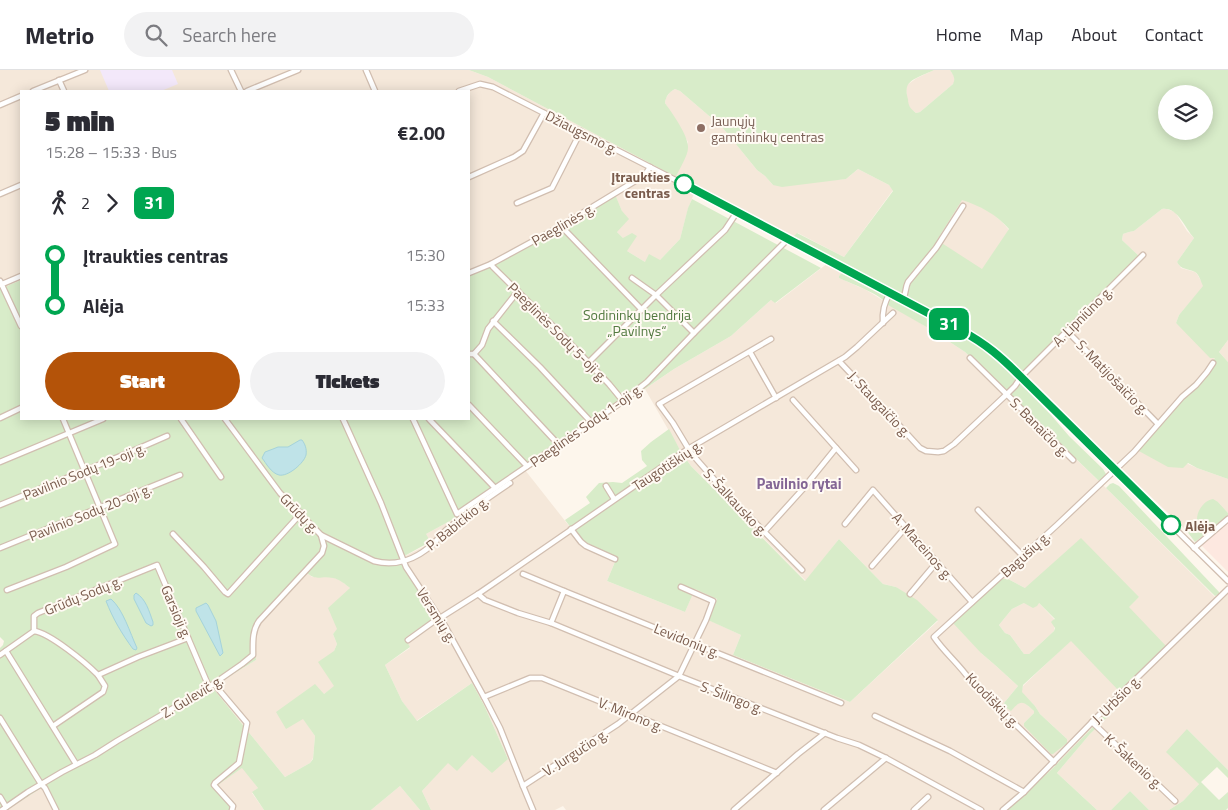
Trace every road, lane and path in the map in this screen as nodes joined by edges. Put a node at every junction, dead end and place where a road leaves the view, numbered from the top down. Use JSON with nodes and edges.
{"nodes":[{"id":1,"x":85,"y":70,"type":"edge"},
{"id":2,"x":231,"y":70,"type":"edge"},
{"id":3,"x":298,"y":70,"type":"edge"},
{"id":4,"x":366,"y":70,"type":"edge"},
{"id":5,"x":59,"y":80,"type":"junction"},
{"id":6,"x":35,"y":90,"type":"edge"},
{"id":7,"x":64,"y":90,"type":"edge"},
{"id":8,"x":241,"y":90,"type":"edge"},
{"id":9,"x":249,"y":90,"type":"edge"},
{"id":10,"x":375,"y":90,"type":"edge"},
{"id":11,"x":462,"y":90,"type":"edge"},
{"id":12,"x":20,"y":96,"type":"edge"},
{"id":13,"x":0,"y":105,"type":"edge"},
{"id":14,"x":544,"y":112,"type":"junction"},
{"id":15,"x":581,"y":131,"type":"junction"},
{"id":16,"x":650,"y":167,"type":"junction"},
{"id":17,"x":470,"y":177,"type":"edge"},
{"id":18,"x":20,"y":185,"type":"edge"},
{"id":19,"x":0,"y":194,"type":"edge"},
{"id":20,"x":518,"y":203,"type":"dead end"},
{"id":21,"x":963,"y":206,"type":"dead end"},
{"id":22,"x":737,"y":212,"type":"junction"},
{"id":23,"x":561,"y":226,"type":"junction"},
{"id":24,"x":788,"y":239,"type":"junction"},
{"id":25,"x":1143,"y":255,"type":"dead end"},
{"id":26,"x":491,"y":264,"type":"junction"},
{"id":27,"x":470,"y":273,"type":"edge"},
{"id":28,"x":20,"y":276,"type":"edge"},
{"id":29,"x":632,"y":278,"type":"dead end"},
{"id":30,"x":1,"y":283,"type":"edge"},
{"id":31,"x":518,"y":291,"type":"junction"},
{"id":32,"x":890,"y":293,"type":"junction"},
{"id":33,"x":656,"y":295,"type":"junction"},
{"id":34,"x":903,"y":300,"type":"junction"},
{"id":35,"x":642,"y":310,"type":"junction"},
{"id":36,"x":893,"y":313,"type":"dead end"},
{"id":37,"x":493,"y":321,"type":"junction"},
{"id":38,"x":883,"y":323,"type":"junction"},
{"id":39,"x":20,"y":324,"type":"edge"},
{"id":40,"x":1067,"y":331,"type":"junction"},
{"id":41,"x":694,"y":333,"type":"junction"},
{"id":42,"x":771,"y":339,"type":"dead end"},
{"id":43,"x":750,"y":352,"type":"junction"},
{"id":44,"x":471,"y":354,"type":"edge"},
{"id":45,"x":970,"y":358,"type":"dead end"},
{"id":46,"x":839,"y":361,"type":"junction"},
{"id":47,"x":588,"y":363,"type":"junction"},
{"id":48,"x":1213,"y":363,"type":"dead end"},
{"id":49,"x":1021,"y":377,"type":"junction"},
{"id":50,"x":1007,"y":394,"type":"junction"},
{"id":51,"x":776,"y":398,"type":"junction"},
{"id":52,"x":793,"y":400,"type":"dead end"},
{"id":53,"x":623,"y":401,"type":"junction"},
{"id":54,"x":470,"y":406,"type":"edge"},
{"id":55,"x":20,"y":408,"type":"edge"},
{"id":56,"x":0,"y":418,"type":"edge"},
{"id":57,"x":63,"y":420,"type":"edge"},
{"id":58,"x":101,"y":420,"type":"edge"},
{"id":59,"x":182,"y":420,"type":"edge"},
{"id":60,"x":227,"y":420,"type":"edge"},
{"id":61,"x":344,"y":420,"type":"edge"},
{"id":62,"x":413,"y":420,"type":"edge"},
{"id":63,"x":431,"y":420,"type":"edge"},
{"id":64,"x":591,"y":422,"type":"junction"},
{"id":65,"x":1158,"y":424,"type":"junction"},
{"id":66,"x":69,"y":433,"type":"junction"},
{"id":67,"x":167,"y":436,"type":"dead end"},
{"id":68,"x":558,"y":444,"type":"junction"},
{"id":69,"x":836,"y":448,"type":"junction"},
{"id":70,"x":920,"y":448,"type":"joint"},
{"id":71,"x":688,"y":449,"type":"junction"},
{"id":72,"x":1073,"y":460,"type":"dead end"},
{"id":73,"x":0,"y":462,"type":"edge"},
{"id":74,"x":527,"y":466,"type":"junction"},
{"id":75,"x":85,"y":470,"type":"junction"},
{"id":76,"x":856,"y":470,"type":"dead end"},
{"id":77,"x":1116,"y":470,"type":"junction"},
{"id":78,"x":180,"y":475,"type":"dead end"},
{"id":79,"x":221,"y":477,"type":"dead end"},
{"id":80,"x":510,"y":483,"type":"dead end"},
{"id":81,"x":606,"y":486,"type":"dead end"},
{"id":82,"x":495,"y":488,"type":"junction"},
{"id":83,"x":614,"y":499,"type":"junction"},
{"id":84,"x":0,"y":505,"type":"edge"},
{"id":85,"x":100,"y":508,"type":"junction"},
{"id":86,"x":978,"y":510,"type":"dead end"},
{"id":87,"x":300,"y":512,"type":"junction"},
{"id":88,"x":1228,"y":519,"type":"edge"},
{"id":89,"x":845,"y":524,"type":"dead end"},
{"id":90,"x":906,"y":527,"type":"junction"},
{"id":91,"x":571,"y":529,"type":"junction"},
{"id":92,"x":764,"y":532,"type":"junction"},
{"id":93,"x":173,"y":534,"type":"dead end"},
{"id":94,"x":321,"y":535,"type":"junction"},
{"id":95,"x":0,"y":548,"type":"edge"},
{"id":96,"x":1194,"y":548,"type":"junction"},
{"id":97,"x":1023,"y":556,"type":"junction"},
{"id":98,"x":615,"y":559,"type":"dead end"},
{"id":99,"x":404,"y":562,"type":"junction"},
{"id":100,"x":936,"y":562,"type":"junction"},
{"id":101,"x":872,"y":566,"type":"dead end"},
{"id":102,"x":802,"y":570,"type":"dead end"},
{"id":103,"x":523,"y":574,"type":"dead end"},
{"id":104,"x":129,"y":576,"type":"joint"},
{"id":105,"x":1228,"y":581,"type":"edge"},
{"id":106,"x":681,"y":587,"type":"dead end"},
{"id":107,"x":1228,"y":588,"type":"edge"},
{"id":108,"x":7,"y":590,"type":"dead end"},
{"id":109,"x":564,"y":591,"type":"junction"},
{"id":110,"x":478,"y":594,"type":"junction"},
{"id":111,"x":910,"y":594,"type":"dead end"},
{"id":112,"x":972,"y":602,"type":"junction"},
{"id":113,"x":440,"y":618,"type":"junction"},
{"id":114,"x":551,"y":623,"type":"junction"},
{"id":115,"x":34,"y":631,"type":"junction"},
{"id":116,"x":934,"y":637,"type":"joint"},
{"id":117,"x":188,"y":638,"type":"junction"},
{"id":118,"x":408,"y":640,"type":"dead end"},
{"id":119,"x":694,"y":644,"type":"junction"},
{"id":120,"x":6,"y":651,"type":"junction"},
{"id":121,"x":0,"y":655,"type":"edge"},
{"id":122,"x":98,"y":675,"type":"junction"},
{"id":123,"x":679,"y":676,"type":"junction"},
{"id":124,"x":214,"y":684,"type":"junction"},
{"id":125,"x":209,"y":687,"type":"junction"},
{"id":126,"x":484,"y":697,"type":"junction"},
{"id":127,"x":841,"y":703,"type":"dead end"},
{"id":128,"x":630,"y":714,"type":"junction"},
{"id":129,"x":875,"y":716,"type":"dead end"},
{"id":130,"x":0,"y":718,"type":"edge"},
{"id":131,"x":1092,"y":722,"type":"junction"},
{"id":132,"x":53,"y":726,"type":"junction"},
{"id":133,"x":825,"y":733,"type":"junction"},
{"id":134,"x":886,"y":758,"type":"junction"},
{"id":135,"x":1054,"y":762,"type":"junction"},
{"id":136,"x":76,"y":764,"type":"junction"},
{"id":137,"x":777,"y":773,"type":"junction"},
{"id":138,"x":41,"y":784,"type":"junction"},
{"id":139,"x":523,"y":786,"type":"junction"},
{"id":140,"x":1024,"y":792,"type":"junction"},
{"id":141,"x":0,"y":797,"type":"edge"},
{"id":142,"x":928,"y":797,"type":"dead end"},
{"id":143,"x":1175,"y":800,"type":"dead end"},
{"id":144,"x":4,"y":808,"type":"edge"},
{"id":145,"x":56,"y":810,"type":"edge"},
{"id":146,"x":232,"y":810,"type":"edge"},
{"id":147,"x":534,"y":810,"type":"edge"},
{"id":148,"x":734,"y":810,"type":"edge"},
{"id":149,"x":824,"y":810,"type":"edge"},
{"id":150,"x":914,"y":810,"type":"edge"},
{"id":151,"x":981,"y":810,"type":"edge"},
{"id":152,"x":1003,"y":810,"type":"edge"}],
"edges":[{"from":1,"to":5,"type":"street"},
{"from":2,"to":8,"type":"street"},
{"from":3,"to":9,"type":"street"},
{"from":4,"to":10,"type":"street"},
{"from":5,"to":6,"type":"street"},
{"from":5,"to":7,"type":"street"},
{"from":11,"to":14,"type":"street","name":"Džiaugsmo g."},
{"from":12,"to":13,"type":"street"},
{"from":14,"to":15,"type":"street","name":"Džiaugsmo g."},
{"from":14,"to":17,"type":"street"},
{"from":15,"to":16,"type":"street","name":"Džiaugsmo g."},
{"from":15,"to":20,"type":"street"},
{"from":16,"to":22,"type":"street","name":"Džiaugsmo g."},
{"from":16,"to":23,"type":"street","name":"Paeglinės g."},
{"from":18,"to":19,"type":"street"},
{"from":21,"to":34,"type":"street"},
{"from":22,"to":24,"type":"street","name":"Džiaugsmo g."},
{"from":22,"to":33,"type":"street"},
{"from":23,"to":26,"type":"street","name":"Paeglinės g."},
{"from":23,"to":35,"type":"street"},
{"from":24,"to":32,"type":"street","name":"Džiaugsmo g."},
{"from":24,"to":41,"type":"street","name":"Paeglinės Sodų 1-oji g."},
{"from":25,"to":40,"type":"street","name":"A. Lipniūno g."},
{"from":26,"to":27,"type":"street","name":"Paeglinės g."},
{"from":26,"to":31,"type":"street","name":"Paeglinės Sodų 5-oji g."},
{"from":28,"to":30,"type":"street"},
{"from":29,"to":33,"type":"street"},
{"from":30,"to":39,"type":"street"},
{"from":31,"to":37,"type":"street"},
{"from":31,"to":47,"type":"street","name":"Paeglinės Sodų 5-oji g."},
{"from":32,"to":34,"type":"street","name":"Džiaugsmo g."},
{"from":32,"to":38,"type":"street"},
{"from":33,"to":35,"type":"street"},
{"from":33,"to":41,"type":"street"},
{"from":34,"to":49,"type":"street","name":"Džiaugsmo g."},
{"from":35,"to":47,"type":"street"},
{"from":36,"to":38,"type":"street","name":"Taugotiškių g."},
{"from":37,"to":44,"type":"street"},
{"from":37,"to":64,"type":"street"},
{"from":38,"to":46,"type":"street","name":"Taugotiškių g."},
{"from":40,"to":49,"type":"street","name":"A. Lipniūno g."},
{"from":40,"to":65,"type":"street","name":"S. Matijošaičio g."},
{"from":41,"to":53,"type":"street","name":"Paeglinės Sodų 1-oji g."},
{"from":42,"to":43,"type":"street"},
{"from":43,"to":51,"type":"street"},
{"from":43,"to":71,"type":"street","name":"S. Šalkausko g."},
{"from":44,"to":68,"type":"street"},
{"from":45,"to":50,"type":"street"},
{"from":46,"to":51,"type":"street","name":"Taugotiškių g."},
{"from":46,"to":70,"type":"street","name":"J. Staugaičio g."},
{"from":47,"to":53,"type":"street","name":"Paeglinės Sodų 5-oji g."},
{"from":48,"to":65,"type":"street","name":"Bagušių g."},
{"from":49,"to":50,"type":"street","name":"S. Banaičio g."},
{"from":49,"to":77,"type":"street","name":"Džiaugsmo g."},
{"from":50,"to":70,"type":"street","name":"S. Banaičio g."},
{"from":50,"to":72,"type":"street","name":"S. Banaičio g."},
{"from":51,"to":71,"type":"street","name":"Taugotiškių g."},
{"from":52,"to":69,"type":"street"},
{"from":53,"to":64,"type":"street","name":"Paeglinės Sodų 1-oji g."},
{"from":54,"to":74,"type":"street"},
{"from":55,"to":56,"type":"street"},
{"from":57,"to":66,"type":"street"},
{"from":58,"to":66,"type":"street"},
{"from":59,"to":79,"type":"street"},
{"from":60,"to":87,"type":"street","name":"Grūdų g."},
{"from":61,"to":99,"type":"street","name":"Versmių g."},
{"from":62,"to":82,"type":"street","name":"Paeglinės Sodų 1-oji g."},
{"from":63,"to":82,"type":"street"},
{"from":64,"to":68,"type":"street","name":"Paeglinės Sodų 1-oji g."},
{"from":65,"to":77,"type":"street","name":"Bagušių g."},
{"from":66,"to":73,"type":"street"},
{"from":66,"to":75,"type":"street"},
{"from":67,"to":75,"type":"street","name":"Pavilnio Sodų 19-oji g."},
{"from":68,"to":74,"type":"street","name":"Paeglinės Sodų 1-oji g."},
{"from":69,"to":76,"type":"street"},
{"from":69,"to":92,"type":"street"},
{"from":71,"to":83,"type":"street","name":"Taugotiškių g."},
{"from":71,"to":92,"type":"street","name":"S. Šalkausko g."},
{"from":74,"to":82,"type":"street","name":"Paeglinės Sodų 1-oji g."},
{"from":75,"to":84,"type":"street","name":"Pavilnio Sodų 19-oji g."},
{"from":75,"to":85,"type":"street"},
{"from":77,"to":96,"type":"street","name":"Džiaugsmo g."},
{"from":77,"to":97,"type":"street","name":"Bagušių g."},
{"from":78,"to":85,"type":"street","name":"Pavilnio Sodų 20-oji g."},
{"from":80,"to":99,"type":"street","name":"P. Babickio g."},
{"from":81,"to":83,"type":"street"},
{"from":83,"to":91,"type":"street","name":"Taugotiškių g."},
{"from":85,"to":95,"type":"street","name":"Pavilnio Sodų 20-oji g."},
{"from":85,"to":108,"type":"street"},
{"from":86,"to":97,"type":"street"},
{"from":87,"to":93,"type":"street"},
{"from":87,"to":94,"type":"street","name":"Grūdų g."},
{"from":88,"to":96,"type":"street"},
{"from":89,"to":90,"type":"street","name":"A. Maceinos g."},
{"from":90,"to":100,"type":"street","name":"A. Maceinos g."},
{"from":90,"to":101,"type":"street"},
{"from":91,"to":98,"type":"street"},
{"from":91,"to":110,"type":"street","name":"Taugotiškių g."},
{"from":92,"to":102,"type":"street","name":"S. Šalkausko g."},
{"from":94,"to":99,"type":"street","name":"Grūdų g."},
{"from":94,"to":124,"type":"street","name":"Z. Gulevič g."},
{"from":96,"to":105,"type":"street","name":"Džiaugsmo g."},
{"from":97,"to":112,"type":"street","name":"Bagušių g."},
{"from":99,"to":113,"type":"street","name":"Versmių g."},
{"from":100,"to":111,"type":"street"},
{"from":100,"to":112,"type":"street","name":"A. Maceinos g."},
{"from":103,"to":109,"type":"street","name":"Levidonių g."},
{"from":104,"to":115,"type":"street","name":"Grūdų Sodų g."},
{"from":104,"to":117,"type":"street","name":"Garsioji g."},
{"from":106,"to":119,"type":"street","name":"V. Jurgučio g."},
{"from":107,"to":131,"type":"street","name":"J. Urbšio g."},
{"from":109,"to":114,"type":"street"},
{"from":109,"to":119,"type":"street","name":"Levidonių g."},
{"from":110,"to":113,"type":"street","name":"Taugotiškių g."},
{"from":110,"to":114,"type":"street","name":"S. Šilingo g."},
{"from":112,"to":116,"type":"street","name":"Bagušių g."},
{"from":113,"to":118,"type":"street","name":"Taugotiškių g."},
{"from":113,"to":126,"type":"street","name":"Versmių g."},
{"from":114,"to":123,"type":"street","name":"S. Šilingo g."},
{"from":115,"to":120,"type":"street","name":"Grūdų Sodų g."},
{"from":115,"to":122,"type":"street"},
{"from":116,"to":135,"type":"street","name":"Kuodiškių g."},
{"from":117,"to":122,"type":"street"},
{"from":117,"to":125,"type":"street","name":"Garsioji g."},
{"from":119,"to":123,"type":"street","name":"V. Jurgučio g."},
{"from":119,"to":127,"type":"street","name":"Levidonių g."},
{"from":120,"to":121,"type":"street","name":"Grūdų Sodų g."},
{"from":120,"to":132,"type":"street"},
{"from":122,"to":132,"type":"street"},
{"from":123,"to":128,"type":"street","name":"V. Jurgučio g."},
{"from":123,"to":133,"type":"street","name":"S. Šilingo g."},
{"from":124,"to":125,"type":"street","name":"Z. Gulevič g."},
{"from":124,"to":146,"type":"street"},
{"from":125,"to":136,"type":"street","name":"Z. Gulevič g."},
{"from":126,"to":128,"type":"street","name":"V. Mirono g."},
{"from":126,"to":139,"type":"street","name":"Versmių g."},
{"from":128,"to":137,"type":"street","name":"V. Mirono g."},
{"from":128,"to":139,"type":"street","name":"V. Jurgučio g."},
{"from":129,"to":140,"type":"street"},
{"from":130,"to":138,"type":"street"},
{"from":131,"to":135,"type":"street","name":"J. Urbšio g."},
{"from":131,"to":143,"type":"street","name":"K. Šakenio g."},
{"from":132,"to":136,"type":"street"},
{"from":133,"to":134,"type":"street","name":"S. Šilingo g."},
{"from":133,"to":137,"type":"street"},
{"from":134,"to":149,"type":"street"},
{"from":134,"to":151,"type":"street","name":"S. Šilingo g."},
{"from":135,"to":140,"type":"street","name":"J. Urbšio g."},
{"from":136,"to":138,"type":"street","name":"Z. Gulevič g."},
{"from":137,"to":148,"type":"street"},
{"from":138,"to":144,"type":"street","name":"Z. Gulevič g."},
{"from":138,"to":145,"type":"street"},
{"from":139,"to":147,"type":"street","name":"Versmių g."},
{"from":140,"to":152,"type":"street","name":"J. Urbšio g."},
{"from":141,"to":144,"type":"street"},
{"from":142,"to":150,"type":"street"}]}
